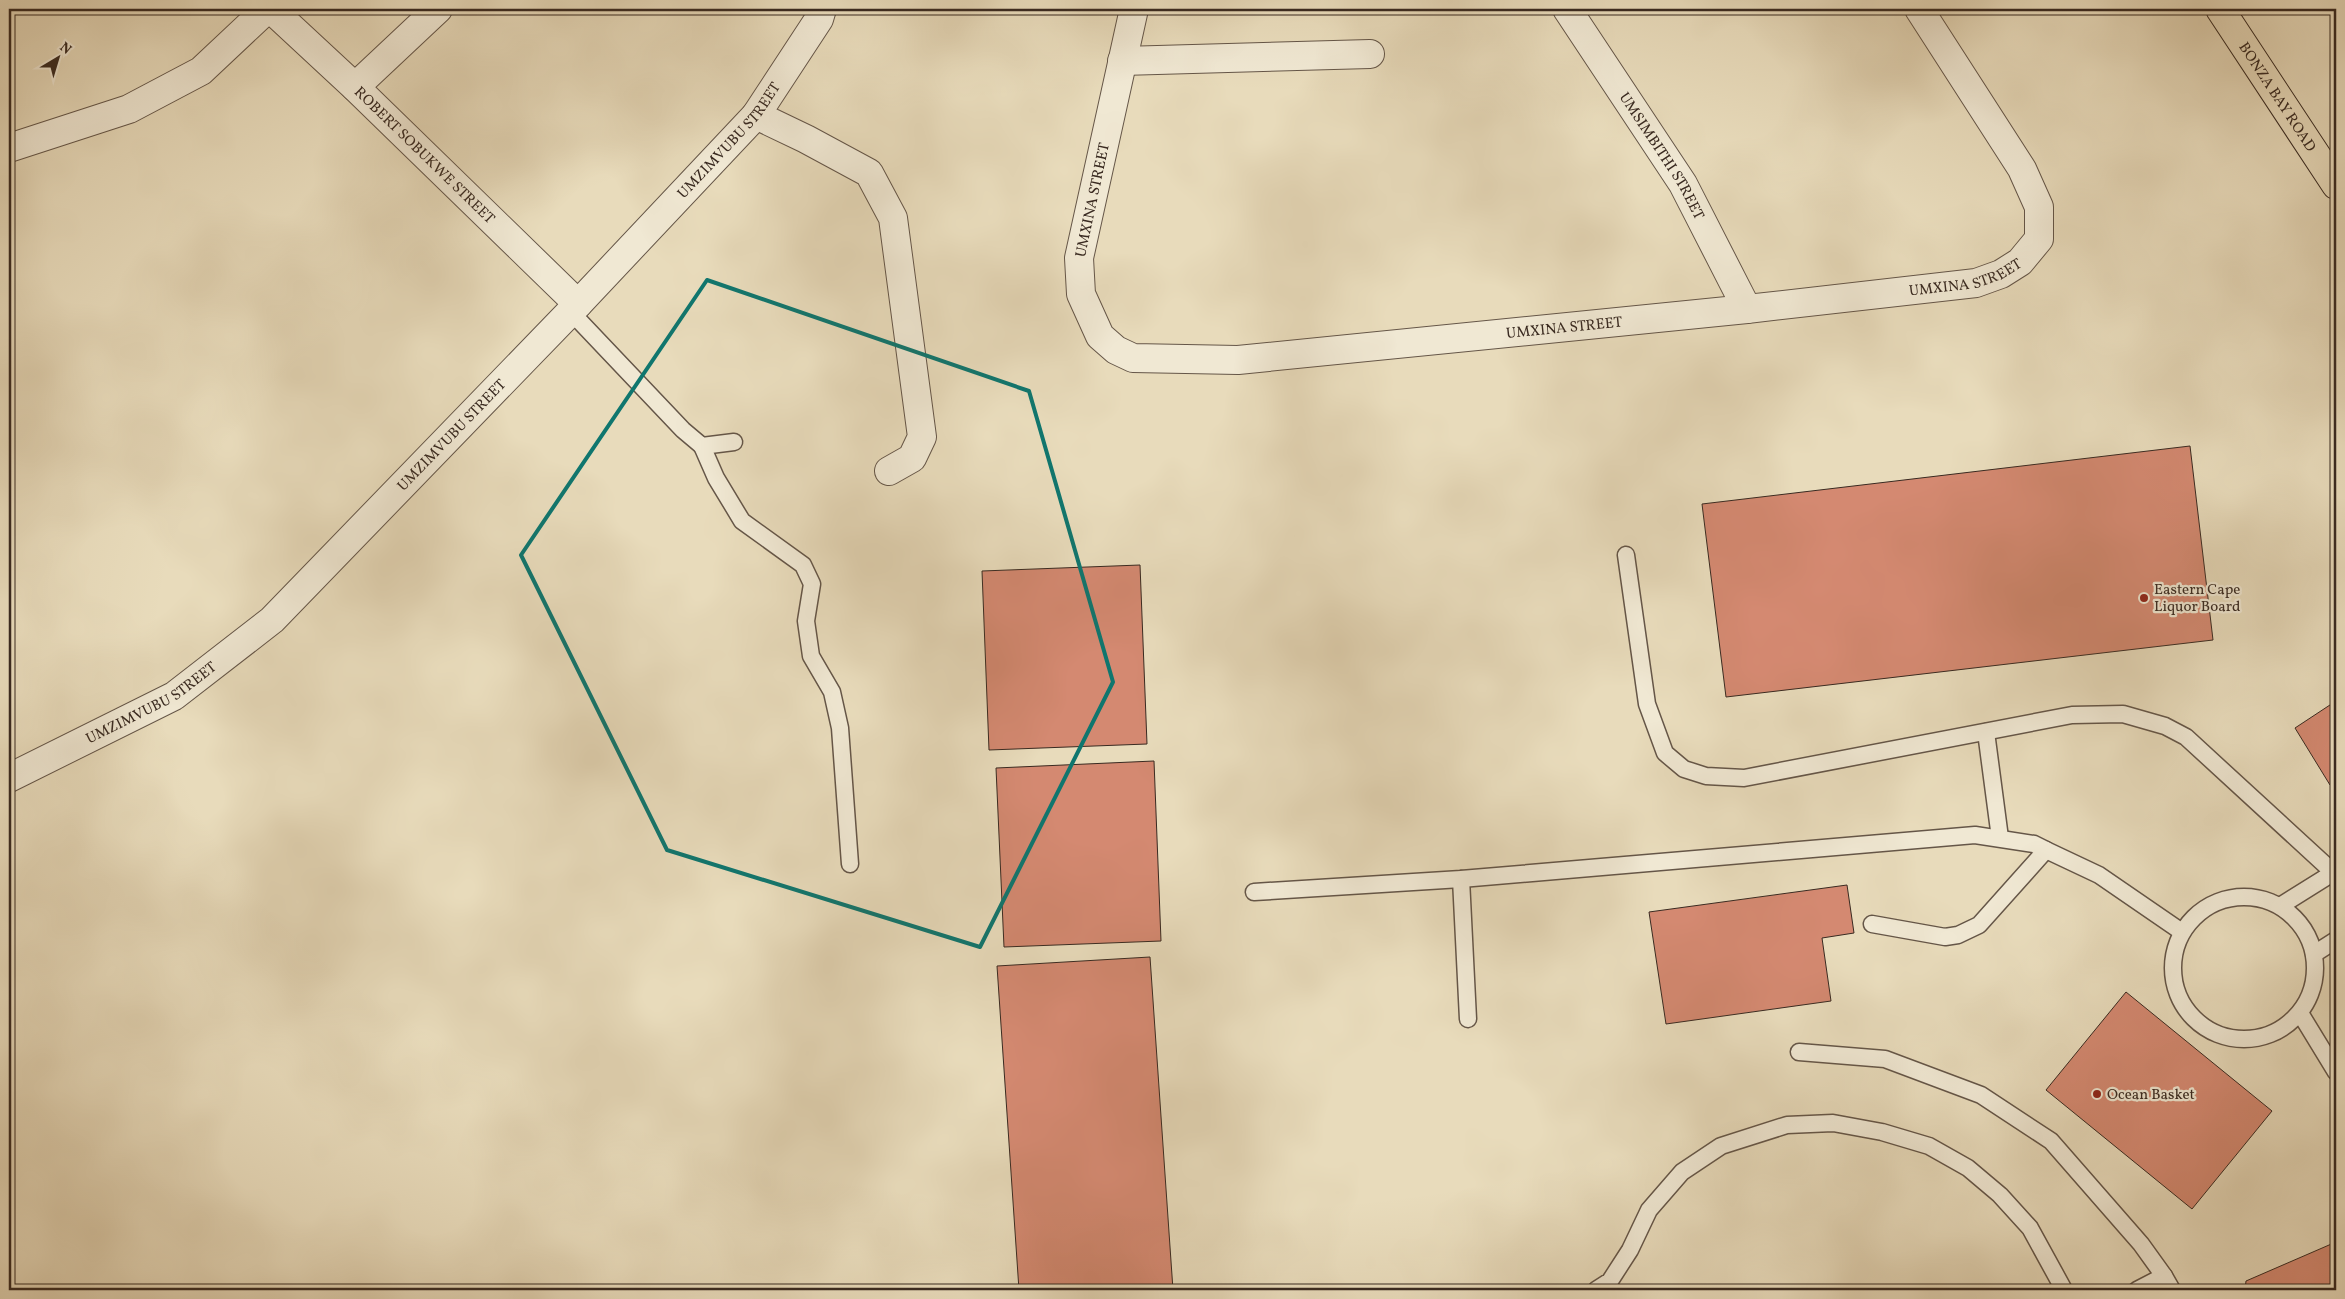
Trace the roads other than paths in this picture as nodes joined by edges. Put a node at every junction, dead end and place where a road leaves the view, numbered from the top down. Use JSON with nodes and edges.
{"nodes":[{"id":1,"x":267,"y":9,"type":"edge"},
{"id":2,"x":271,"y":9,"type":"edge"},
{"id":3,"x":438,"y":9,"type":"edge"},
{"id":4,"x":822,"y":9,"type":"edge"},
{"id":5,"x":1134,"y":9,"type":"edge"},
{"id":6,"x":1567,"y":9,"type":"edge"},
{"id":7,"x":1919,"y":9,"type":"edge"},
{"id":8,"x":2220,"y":9,"type":"edge"},
{"id":9,"x":1370,"y":54,"type":"dead end"},
{"id":10,"x":1122,"y":61,"type":"junction"},
{"id":11,"x":355,"y":87,"type":"junction"},
{"id":12,"x":756,"y":115,"type":"junction"},
{"id":13,"x":9,"y":148,"type":"edge"},
{"id":14,"x":2336,"y":185,"type":"edge"},
{"id":15,"x":574,"y":308,"type":"junction"},
{"id":16,"x":1747,"y":309,"type":"junction"},
{"id":17,"x":734,"y":442,"type":"dead end"},
{"id":18,"x":702,"y":446,"type":"junction"},
{"id":19,"x":889,"y":471,"type":"dead end"},
{"id":20,"x":1626,"y":555,"type":"dead end"},
{"id":21,"x":1986,"y":732,"type":"junction"},
{"id":22,"x":9,"y":778,"type":"edge"},
{"id":23,"x":2000,"y":838,"type":"junction"},
{"id":24,"x":2046,"y":850,"type":"junction"},
{"id":25,"x":850,"y":864,"type":"dead end"},
{"id":26,"x":2335,"y":872,"type":"edge"},
{"id":27,"x":1461,"y":879,"type":"junction"},
{"id":28,"x":1254,"y":892,"type":"dead end"},
{"id":29,"x":2280,"y":906,"type":"junction"},
{"id":30,"x":1872,"y":924,"type":"dead end"},
{"id":31,"x":2182,"y":932,"type":"junction"},
{"id":32,"x":2336,"y":940,"type":"edge"},
{"id":33,"x":2314,"y":954,"type":"junction"},
{"id":34,"x":2300,"y":1013,"type":"junction"},
{"id":35,"x":1468,"y":1019,"type":"dead end"},
{"id":36,"x":1799,"y":1052,"type":"dead end"},
{"id":37,"x":2336,"y":1072,"type":"edge"},
{"id":38,"x":2164,"y":1276,"type":"junction"},
{"id":39,"x":1596,"y":1290,"type":"edge"},
{"id":40,"x":2064,"y":1290,"type":"edge"},
{"id":41,"x":2137,"y":1290,"type":"edge"},
{"id":42,"x":2172,"y":1290,"type":"edge"}],
"edges":[{"from":1,"to":13,"type":"street"},
{"from":2,"to":11,"type":"street","name":"ROBERT SOBUKWE STREET"},
{"from":3,"to":11,"type":"street"},
{"from":4,"to":12,"type":"street","name":"UMZIMVUBU STREET"},
{"from":5,"to":10,"type":"street","name":"UMXINA STREET"},
{"from":6,"to":16,"type":"street","name":"UMSIMBITHI STREET"},
{"from":7,"to":16,"type":"street","name":"UMXINA STREET"},
{"from":8,"to":14,"type":"main road","name":"BONZA BAY ROAD"},
{"from":9,"to":10,"type":"street"},
{"from":10,"to":16,"type":"street","name":"UMXINA STREET"},
{"from":11,"to":15,"type":"street","name":"ROBERT SOBUKWE STREET"},
{"from":12,"to":15,"type":"street","name":"UMZIMVUBU STREET"},
{"from":12,"to":19,"type":"street"},
{"from":15,"to":18,"type":"lane"},
{"from":15,"to":22,"type":"street","name":"UMZIMVUBU STREET"},
{"from":17,"to":18,"type":"lane"},
{"from":18,"to":25,"type":"lane"},
{"from":20,"to":21,"type":"lane"},
{"from":21,"to":23,"type":"lane"},
{"from":21,"to":26,"type":"lane"},
{"from":23,"to":24,"type":"lane"},
{"from":23,"to":27,"type":"lane"},
{"from":24,"to":30,"type":"lane"},
{"from":24,"to":31,"type":"lane"},
{"from":26,"to":29,"type":"lane"},
{"from":27,"to":28,"type":"lane"},
{"from":27,"to":35,"type":"lane"},
{"from":29,"to":31,"type":"lane"},
{"from":29,"to":33,"type":"lane"},
{"from":31,"to":34,"type":"lane"},
{"from":32,"to":33,"type":"lane"},
{"from":33,"to":34,"type":"lane"},
{"from":34,"to":37,"type":"lane"},
{"from":36,"to":38,"type":"lane"},
{"from":38,"to":41,"type":"lane"},
{"from":38,"to":42,"type":"lane"},
{"from":39,"to":40,"type":"lane"}]}
